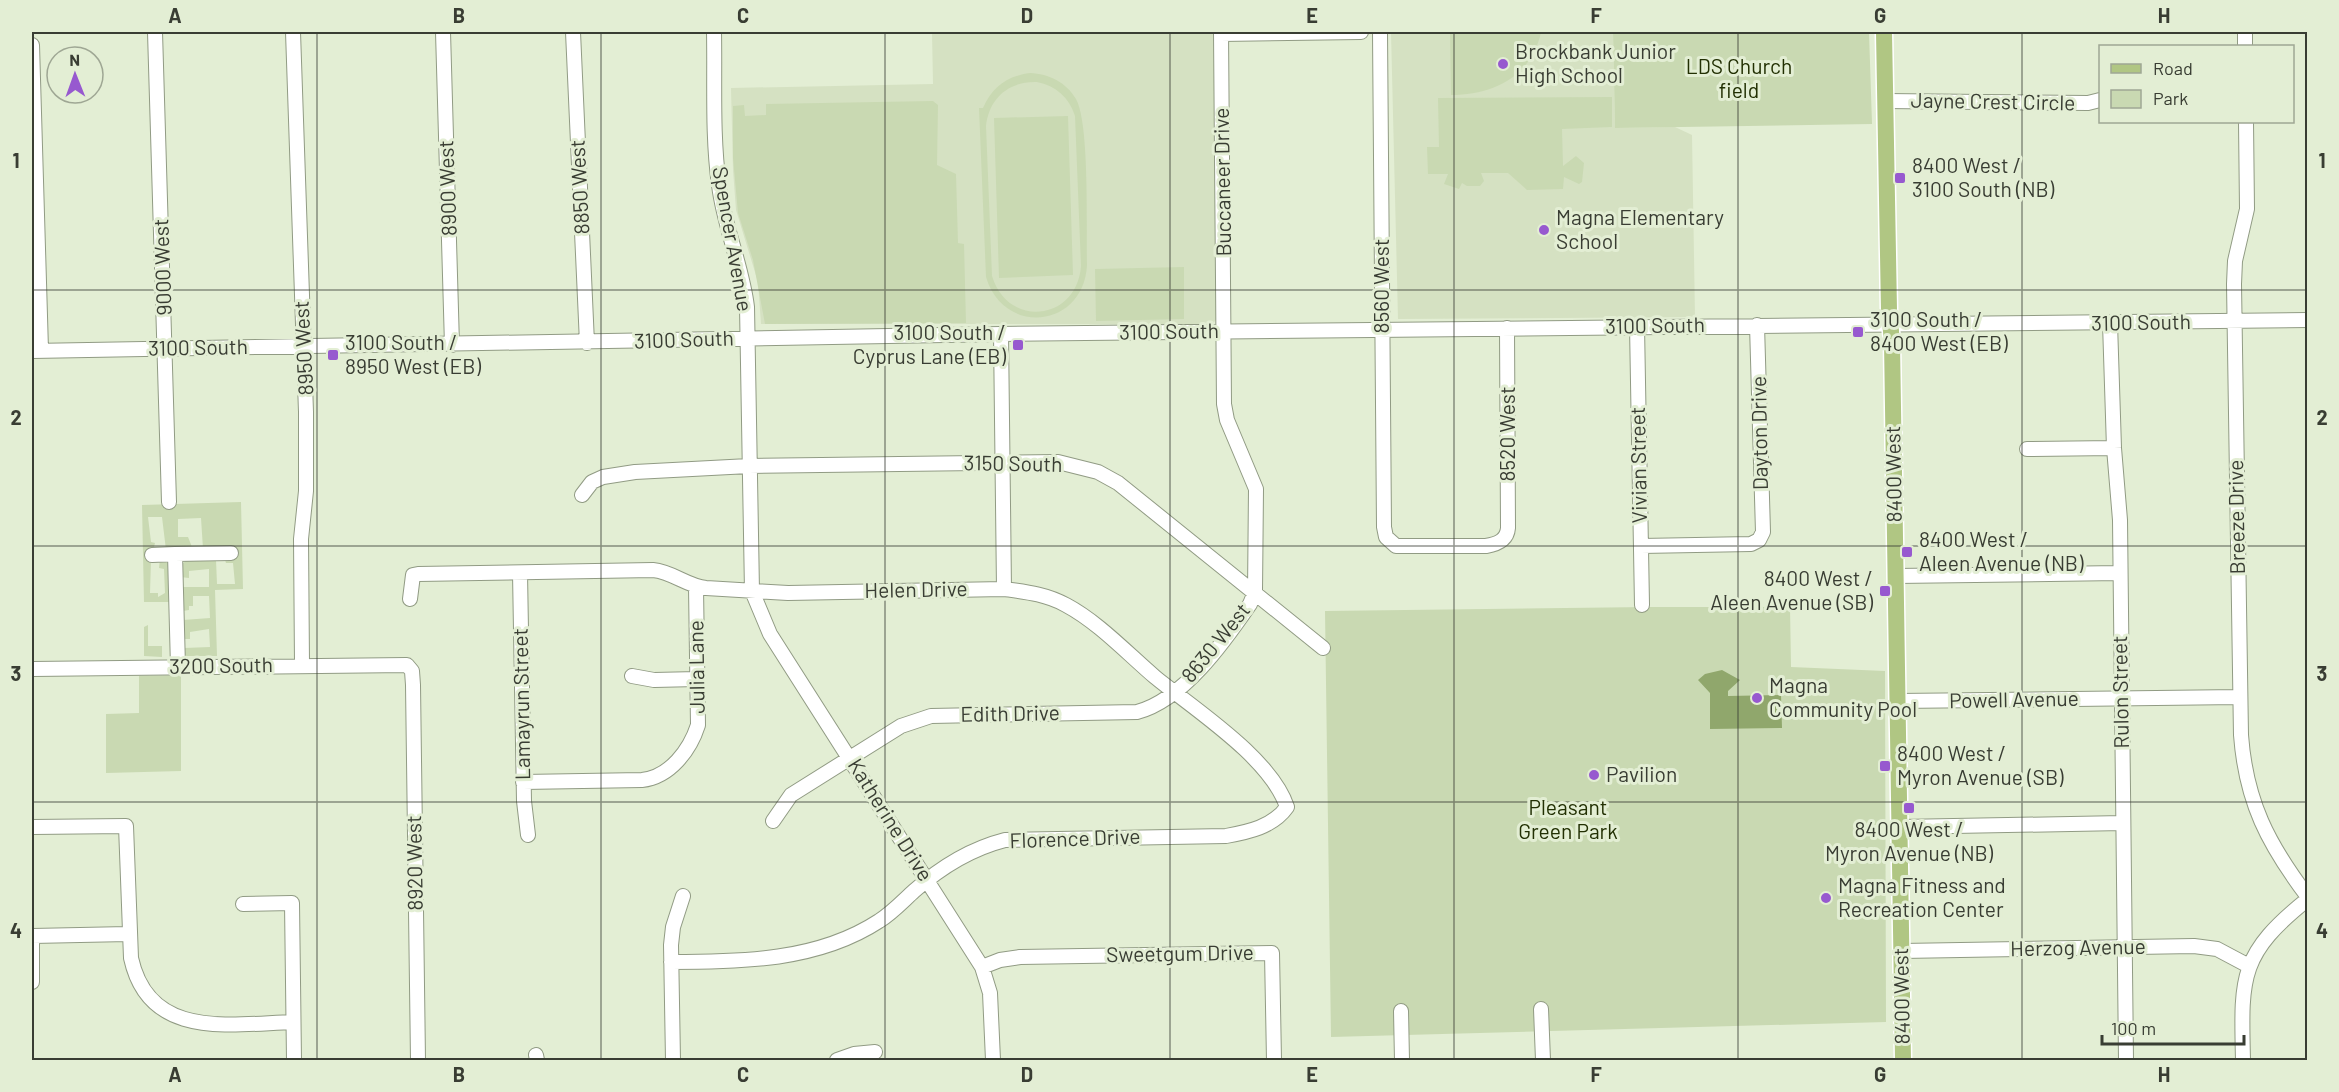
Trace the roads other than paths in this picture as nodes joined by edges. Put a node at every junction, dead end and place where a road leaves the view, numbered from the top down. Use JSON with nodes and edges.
{"nodes":[{"id":1,"x":155,"y":32,"type":"edge"},
{"id":2,"x":293,"y":32,"type":"edge"},
{"id":3,"x":443,"y":32,"type":"edge"},
{"id":4,"x":573,"y":32,"type":"edge"},
{"id":5,"x":714,"y":32,"type":"edge"},
{"id":6,"x":1361,"y":32,"type":"edge"},
{"id":7,"x":1380,"y":32,"type":"edge"},
{"id":8,"x":1884,"y":32,"type":"edge"},
{"id":9,"x":1221,"y":33,"type":"edge"},
{"id":10,"x":32,"y":45,"type":"edge"},
{"id":11,"x":2099,"y":100,"type":"edge"},
{"id":12,"x":1885,"y":101,"type":"junction"},
{"id":13,"x":2246,"y":123,"type":"edge"},
{"id":14,"x":2307,"y":320,"type":"edge"},
{"id":15,"x":2235,"y":321,"type":"junction"},
{"id":16,"x":2110,"y":323,"type":"junction"},
{"id":17,"x":1757,"y":325,"type":"junction"},
{"id":18,"x":1637,"y":326,"type":"junction"},
{"id":19,"x":1890,"y":326,"type":"junction"},
{"id":20,"x":1507,"y":328,"type":"junction"},
{"id":21,"x":1382,"y":329,"type":"junction"},
{"id":22,"x":1225,"y":332,"type":"junction"},
{"id":23,"x":1001,"y":334,"type":"junction"},
{"id":24,"x":747,"y":338,"type":"junction"},
{"id":25,"x":587,"y":343,"type":"junction"},
{"id":26,"x":452,"y":345,"type":"junction"},
{"id":27,"x":303,"y":346,"type":"junction"},
{"id":28,"x":165,"y":349,"type":"junction"},
{"id":29,"x":36,"y":351,"type":"edge"},
{"id":30,"x":2027,"y":448,"type":"dead end"},
{"id":31,"x":2114,"y":448,"type":"junction"},
{"id":32,"x":1003,"y":462,"type":"junction"},
{"id":33,"x":749,"y":466,"type":"junction"},
{"id":34,"x":582,"y":495,"type":"dead end"},
{"id":35,"x":169,"y":502,"type":"dead end"},
{"id":36,"x":1388,"y":540,"type":"joint"},
{"id":37,"x":1641,"y":546,"type":"junction"},
{"id":38,"x":231,"y":553,"type":"dead end"},
{"id":39,"x":175,"y":554,"type":"junction"},
{"id":40,"x":152,"y":555,"type":"dead end"},
{"id":41,"x":520,"y":573,"type":"junction"},
{"id":42,"x":2119,"y":573,"type":"junction"},
{"id":43,"x":1896,"y":576,"type":"junction"},
{"id":44,"x":696,"y":587,"type":"junction"},
{"id":45,"x":1004,"y":589,"type":"junction"},
{"id":46,"x":752,"y":591,"type":"junction"},
{"id":47,"x":1255,"y":592,"type":"junction"},
{"id":48,"x":410,"y":599,"type":"dead end"},
{"id":49,"x":1642,"y":605,"type":"dead end"},
{"id":50,"x":1323,"y":648,"type":"dead end"},
{"id":51,"x":302,"y":664,"type":"junction"},
{"id":52,"x":177,"y":667,"type":"junction"},
{"id":53,"x":409,"y":667,"type":"joint"},
{"id":54,"x":32,"y":669,"type":"edge"},
{"id":55,"x":632,"y":676,"type":"dead end"},
{"id":56,"x":698,"y":679,"type":"junction"},
{"id":57,"x":1175,"y":693,"type":"junction"},
{"id":58,"x":2239,"y":697,"type":"junction"},
{"id":59,"x":2121,"y":698,"type":"junction"},
{"id":60,"x":1898,"y":701,"type":"junction"},
{"id":61,"x":850,"y":758,"type":"junction"},
{"id":62,"x":523,"y":782,"type":"junction"},
{"id":63,"x":1287,"y":807,"type":"joint"},
{"id":64,"x":773,"y":820,"type":"dead end"},
{"id":65,"x":2123,"y":823,"type":"junction"},
{"id":66,"x":32,"y":827,"type":"edge"},
{"id":67,"x":1900,"y":827,"type":"junction"},
{"id":68,"x":528,"y":835,"type":"dead end"},
{"id":69,"x":928,"y":879,"type":"junction"},
{"id":70,"x":683,"y":896,"type":"dead end"},
{"id":71,"x":2307,"y":898,"type":"edge"},
{"id":72,"x":243,"y":904,"type":"dead end"},
{"id":73,"x":128,"y":934,"type":"junction"},
{"id":74,"x":32,"y":937,"type":"edge"},
{"id":75,"x":2122,"y":948,"type":"junction"},
{"id":76,"x":1902,"y":951,"type":"junction"},
{"id":77,"x":671,"y":963,"type":"junction"},
{"id":78,"x":2249,"y":966,"type":"junction"},
{"id":79,"x":982,"y":967,"type":"junction"},
{"id":80,"x":32,"y":982,"type":"edge"},
{"id":81,"x":1541,"y":1009,"type":"dead end"},
{"id":82,"x":1401,"y":1011,"type":"dead end"},
{"id":83,"x":294,"y":1022,"type":"junction"},
{"id":84,"x":875,"y":1052,"type":"dead end"},
{"id":85,"x":294,"y":1060,"type":"edge"},
{"id":86,"x":418,"y":1060,"type":"edge"},
{"id":87,"x":673,"y":1060,"type":"edge"},
{"id":88,"x":837,"y":1060,"type":"edge"},
{"id":89,"x":993,"y":1060,"type":"edge"},
{"id":90,"x":1274,"y":1060,"type":"edge"},
{"id":91,"x":1402,"y":1060,"type":"edge"},
{"id":92,"x":1543,"y":1060,"type":"edge"},
{"id":93,"x":1903,"y":1060,"type":"edge"},
{"id":94,"x":2126,"y":1060,"type":"edge"},
{"id":95,"x":2243,"y":1060,"type":"edge"}],
"edges":[{"from":1,"to":28,"type":"street","name":"9000 West"},
{"from":2,"to":27,"type":"street","name":"8950 West"},
{"from":3,"to":26,"type":"street","name":"8900 West"},
{"from":4,"to":25,"type":"street","name":"8850 West"},
{"from":5,"to":24,"type":"street","name":"Spencer Avenue"},
{"from":6,"to":9,"type":"street"},
{"from":7,"to":21,"type":"street","name":"8560 West"},
{"from":8,"to":12,"type":"main road","name":"8400 West"},
{"from":9,"to":22,"type":"street","name":"Buccaneer Drive"},
{"from":10,"to":29,"type":"street"},
{"from":11,"to":12,"type":"street","name":"Jayne Crest Circle"},
{"from":12,"to":19,"type":"main road","name":"8400 West"},
{"from":13,"to":15,"type":"street","name":"Breeze Drive"},
{"from":14,"to":15,"type":"street","name":"3100 South"},
{"from":15,"to":16,"type":"street","name":"3100 South"},
{"from":15,"to":58,"type":"street","name":"Breeze Drive"},
{"from":16,"to":19,"type":"street","name":"3100 South"},
{"from":16,"to":31,"type":"street","name":"Rulon Street"},
{"from":17,"to":18,"type":"street","name":"3100 South"},
{"from":17,"to":19,"type":"street","name":"3100 South"},
{"from":17,"to":37,"type":"street","name":"Dayton Drive"},
{"from":18,"to":20,"type":"street","name":"3100 South"},
{"from":18,"to":37,"type":"street","name":"Vivian Street"},
{"from":19,"to":43,"type":"main road","name":"8400 West"},
{"from":20,"to":21,"type":"street","name":"3100 South"},
{"from":20,"to":36,"type":"street","name":"8520 West"},
{"from":21,"to":22,"type":"street","name":"3100 South"},
{"from":21,"to":36,"type":"street","name":"8560 West"},
{"from":22,"to":23,"type":"street","name":"3100 South"},
{"from":22,"to":47,"type":"street","name":"Buccaneer Drive"},
{"from":23,"to":24,"type":"street","name":"3100 South"},
{"from":23,"to":32,"type":"street"},
{"from":24,"to":25,"type":"street","name":"3100 South"},
{"from":24,"to":33,"type":"street","name":"Spencer Avenue"},
{"from":25,"to":26,"type":"street","name":"3100 South"},
{"from":26,"to":27,"type":"street","name":"3100 South"},
{"from":27,"to":28,"type":"street","name":"3100 South"},
{"from":27,"to":51,"type":"street","name":"8950 West"},
{"from":28,"to":29,"type":"street","name":"3100 South"},
{"from":28,"to":35,"type":"street","name":"9000 West"},
{"from":30,"to":31,"type":"street"},
{"from":31,"to":42,"type":"street","name":"Rulon Street"},
{"from":32,"to":33,"type":"street","name":"3150 South"},
{"from":32,"to":45,"type":"street"},
{"from":32,"to":47,"type":"street","name":"3150 South"},
{"from":33,"to":34,"type":"street","name":"3150 South"},
{"from":33,"to":46,"type":"street","name":"Spencer Avenue"},
{"from":37,"to":49,"type":"street","name":"Vivian Street"},
{"from":38,"to":39,"type":"street"},
{"from":39,"to":40,"type":"street"},
{"from":39,"to":52,"type":"street"},
{"from":41,"to":44,"type":"street","name":"Helen Drive"},
{"from":41,"to":48,"type":"street","name":"Helen Drive"},
{"from":41,"to":62,"type":"street","name":"Lamayrun Street"},
{"from":42,"to":43,"type":"street"},
{"from":42,"to":59,"type":"street","name":"Rulon Street"},
{"from":43,"to":60,"type":"main road","name":"8400 West"},
{"from":44,"to":46,"type":"street","name":"Helen Drive"},
{"from":44,"to":56,"type":"street","name":"Julia Lane"},
{"from":45,"to":46,"type":"street","name":"Helen Drive"},
{"from":45,"to":57,"type":"street","name":"Helen Drive"},
{"from":46,"to":61,"type":"street","name":"Katherine Drive"},
{"from":47,"to":50,"type":"street","name":"3150 South"},
{"from":47,"to":57,"type":"street","name":"8630 West"},
{"from":51,"to":52,"type":"street","name":"3200 South"},
{"from":51,"to":53,"type":"street","name":"3200 South"},
{"from":52,"to":54,"type":"street","name":"3200 South"},
{"from":53,"to":86,"type":"street","name":"8920 West"},
{"from":55,"to":56,"type":"street"},
{"from":56,"to":62,"type":"street","name":"Julia Lane"},
{"from":57,"to":61,"type":"street","name":"Edith Drive"},
{"from":57,"to":63,"type":"street","name":"Helen Drive"},
{"from":58,"to":59,"type":"street","name":"Powell Avenue"},
{"from":58,"to":71,"type":"street","name":"Breeze Drive"},
{"from":59,"to":60,"type":"street","name":"Powell Avenue"},
{"from":59,"to":65,"type":"street","name":"Rulon Street"},
{"from":60,"to":67,"type":"main road","name":"8400 West"},
{"from":61,"to":64,"type":"street","name":"Edith Drive"},
{"from":61,"to":69,"type":"street","name":"Katherine Drive"},
{"from":62,"to":68,"type":"street","name":"Lamayrun Street"},
{"from":63,"to":69,"type":"street","name":"Florence Drive"},
{"from":65,"to":67,"type":"street"},
{"from":65,"to":75,"type":"street","name":"Rulon Street"},
{"from":66,"to":73,"type":"street"},
{"from":67,"to":76,"type":"main road","name":"8400 West"},
{"from":69,"to":77,"type":"street","name":"Florence Drive"},
{"from":69,"to":79,"type":"street","name":"Katherine Drive"},
{"from":70,"to":77,"type":"street"},
{"from":71,"to":78,"type":"street"},
{"from":72,"to":83,"type":"street"},
{"from":73,"to":74,"type":"street"},
{"from":73,"to":83,"type":"street"},
{"from":74,"to":80,"type":"street"},
{"from":75,"to":76,"type":"street","name":"Herzog Avenue"},
{"from":75,"to":78,"type":"street","name":"Herzog Avenue"},
{"from":75,"to":94,"type":"street","name":"Rulon Street"},
{"from":76,"to":93,"type":"main road","name":"8400 West"},
{"from":77,"to":87,"type":"street"},
{"from":78,"to":95,"type":"street"},
{"from":79,"to":89,"type":"street","name":"Katherine Drive"},
{"from":79,"to":90,"type":"street","name":"Sweetgum Drive"},
{"from":81,"to":92,"type":"street"},
{"from":82,"to":91,"type":"street"},
{"from":83,"to":85,"type":"street"},
{"from":84,"to":88,"type":"street"}]}
